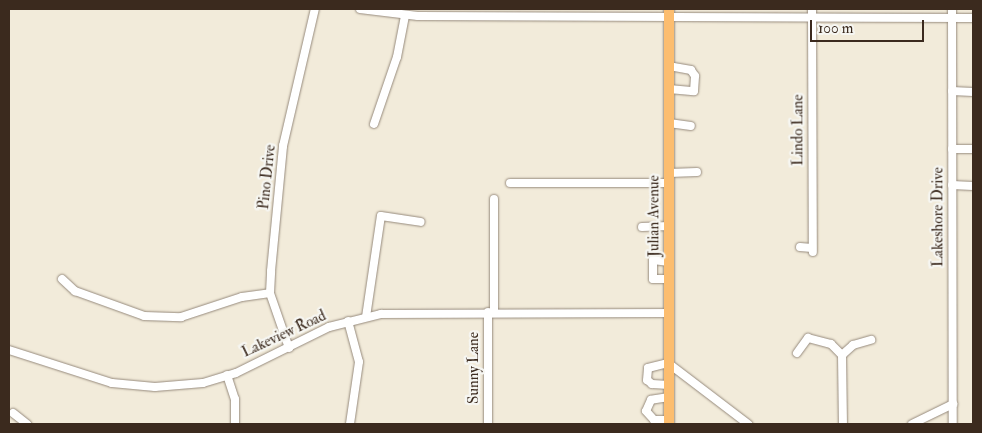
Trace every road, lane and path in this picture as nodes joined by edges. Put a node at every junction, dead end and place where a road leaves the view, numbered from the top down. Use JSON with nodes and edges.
{"nodes":[{"id":1,"x":315,"y":9,"type":"edge"},
{"id":2,"x":360,"y":9,"type":"edge"},
{"id":3,"x":812,"y":9,"type":"edge"},
{"id":4,"x":952,"y":9,"type":"edge"},
{"id":5,"x":669,"y":14,"type":"edge"},
{"id":6,"x":405,"y":16,"type":"junction"},
{"id":7,"x":952,"y":18,"type":"junction"},
{"id":8,"x":973,"y":18,"type":"edge"},
{"id":9,"x":812,"y":19,"type":"junction"},
{"id":10,"x":669,"y":66,"type":"junction"},
{"id":11,"x":669,"y":89,"type":"junction"},
{"id":12,"x":952,"y":91,"type":"junction"},
{"id":13,"x":973,"y":92,"type":"edge"},
{"id":14,"x":669,"y":123,"type":"junction"},
{"id":15,"x":374,"y":124,"type":"dead end"},
{"id":16,"x":691,"y":126,"type":"dead end"},
{"id":17,"x":973,"y":148,"type":"edge"},
{"id":18,"x":952,"y":149,"type":"junction"},
{"id":19,"x":696,"y":172,"type":"dead end"},
{"id":20,"x":669,"y":178,"type":"junction"},
{"id":21,"x":510,"y":183,"type":"dead end"},
{"id":22,"x":952,"y":185,"type":"junction"},
{"id":23,"x":973,"y":186,"type":"edge"},
{"id":24,"x":494,"y":199,"type":"dead end"},
{"id":25,"x":421,"y":222,"type":"dead end"},
{"id":26,"x":669,"y":226,"type":"junction"},
{"id":27,"x":642,"y":227,"type":"dead end"},
{"id":28,"x":800,"y":246,"type":"dead end"},
{"id":29,"x":669,"y":262,"type":"junction"},
{"id":30,"x":62,"y":279,"type":"dead end"},
{"id":31,"x":669,"y":279,"type":"junction"},
{"id":32,"x":270,"y":293,"type":"junction"},
{"id":33,"x":491,"y":312,"type":"junction"},
{"id":34,"x":668,"y":313,"type":"junction"},
{"id":35,"x":366,"y":317,"type":"junction"},
{"id":36,"x":348,"y":321,"type":"junction"},
{"id":37,"x":871,"y":340,"type":"dead end"},
{"id":38,"x":290,"y":348,"type":"junction"},
{"id":39,"x":9,"y":350,"type":"edge"},
{"id":40,"x":796,"y":353,"type":"dead end"},
{"id":41,"x":842,"y":355,"type":"junction"},
{"id":42,"x":668,"y":363,"type":"junction"},
{"id":43,"x":227,"y":375,"type":"junction"},
{"id":44,"x":669,"y":385,"type":"junction"},
{"id":45,"x":669,"y":397,"type":"junction"},
{"id":46,"x":953,"y":404,"type":"junction"},
{"id":47,"x":13,"y":414,"type":"dead end"},
{"id":48,"x":669,"y":422,"type":"edge"},
{"id":49,"x":27,"y":424,"type":"edge"},
{"id":50,"x":236,"y":424,"type":"edge"},
{"id":51,"x":350,"y":424,"type":"edge"},
{"id":52,"x":488,"y":424,"type":"edge"},
{"id":53,"x":748,"y":424,"type":"edge"},
{"id":54,"x":843,"y":424,"type":"edge"},
{"id":55,"x":912,"y":424,"type":"edge"},
{"id":56,"x":953,"y":424,"type":"edge"}],
"edges":[{"from":1,"to":32,"type":"street","name":"Pino Drive"},
{"from":2,"to":6,"type":"street"},
{"from":3,"to":9,"type":"street","name":"Lindo Lane"},
{"from":4,"to":7,"type":"street","name":"Lakeshore Drive"},
{"from":5,"to":6,"type":"street"},
{"from":5,"to":9,"type":"street"},
{"from":5,"to":10,"type":"main road","name":"Julian Avenue"},
{"from":6,"to":15,"type":"street"},
{"from":7,"to":8,"type":"street"},
{"from":7,"to":9,"type":"street"},
{"from":7,"to":12,"type":"street","name":"Lakeshore Drive"},
{"from":9,"to":28,"type":"street","name":"Lindo Lane"},
{"from":10,"to":11,"type":"main road","name":"Julian Avenue"},
{"from":10,"to":11,"type":"street"},
{"from":11,"to":14,"type":"main road","name":"Julian Avenue"},
{"from":12,"to":13,"type":"street"},
{"from":12,"to":18,"type":"street","name":"Lakeshore Drive"},
{"from":14,"to":16,"type":"street"},
{"from":14,"to":20,"type":"main road","name":"Julian Avenue"},
{"from":17,"to":18,"type":"street"},
{"from":18,"to":22,"type":"street","name":"Lakeshore Drive"},
{"from":19,"to":20,"type":"street"},
{"from":20,"to":21,"type":"street"},
{"from":20,"to":26,"type":"main road","name":"Julian Avenue"},
{"from":22,"to":23,"type":"street"},
{"from":22,"to":46,"type":"street","name":"Lakeshore Drive"},
{"from":24,"to":33,"type":"street","name":"Sunny Lane"},
{"from":25,"to":35,"type":"street"},
{"from":26,"to":27,"type":"street"},
{"from":26,"to":29,"type":"main road","name":"Julian Avenue"},
{"from":29,"to":31,"type":"main road","name":"Julian Avenue"},
{"from":29,"to":31,"type":"street"},
{"from":30,"to":32,"type":"street"},
{"from":31,"to":34,"type":"main road","name":"Julian Avenue"},
{"from":32,"to":38,"type":"street","name":"Pino Drive"},
{"from":33,"to":34,"type":"street","name":"Lakeview Road"},
{"from":33,"to":35,"type":"street","name":"Lakeview Road"},
{"from":33,"to":52,"type":"street","name":"Sunny Lane"},
{"from":34,"to":42,"type":"main road","name":"Julian Avenue"},
{"from":35,"to":36,"type":"street","name":"Lakeview Road"},
{"from":36,"to":38,"type":"street","name":"Lakeview Road"},
{"from":36,"to":51,"type":"street"},
{"from":37,"to":41,"type":"street"},
{"from":38,"to":43,"type":"street","name":"Lakeview Road"},
{"from":39,"to":43,"type":"street","name":"Lakeview Road"},
{"from":40,"to":41,"type":"street"},
{"from":41,"to":54,"type":"street"},
{"from":42,"to":44,"type":"main road","name":"Julian Avenue"},
{"from":42,"to":44,"type":"street"},
{"from":42,"to":53,"type":"street"},
{"from":43,"to":50,"type":"street"},
{"from":44,"to":45,"type":"main road","name":"Julian Avenue"},
{"from":45,"to":48,"type":"main road","name":"Julian Avenue"},
{"from":45,"to":48,"type":"street"},
{"from":46,"to":55,"type":"street"},
{"from":46,"to":56,"type":"street","name":"Lakeshore Drive"},
{"from":47,"to":49,"type":"street"}]}
